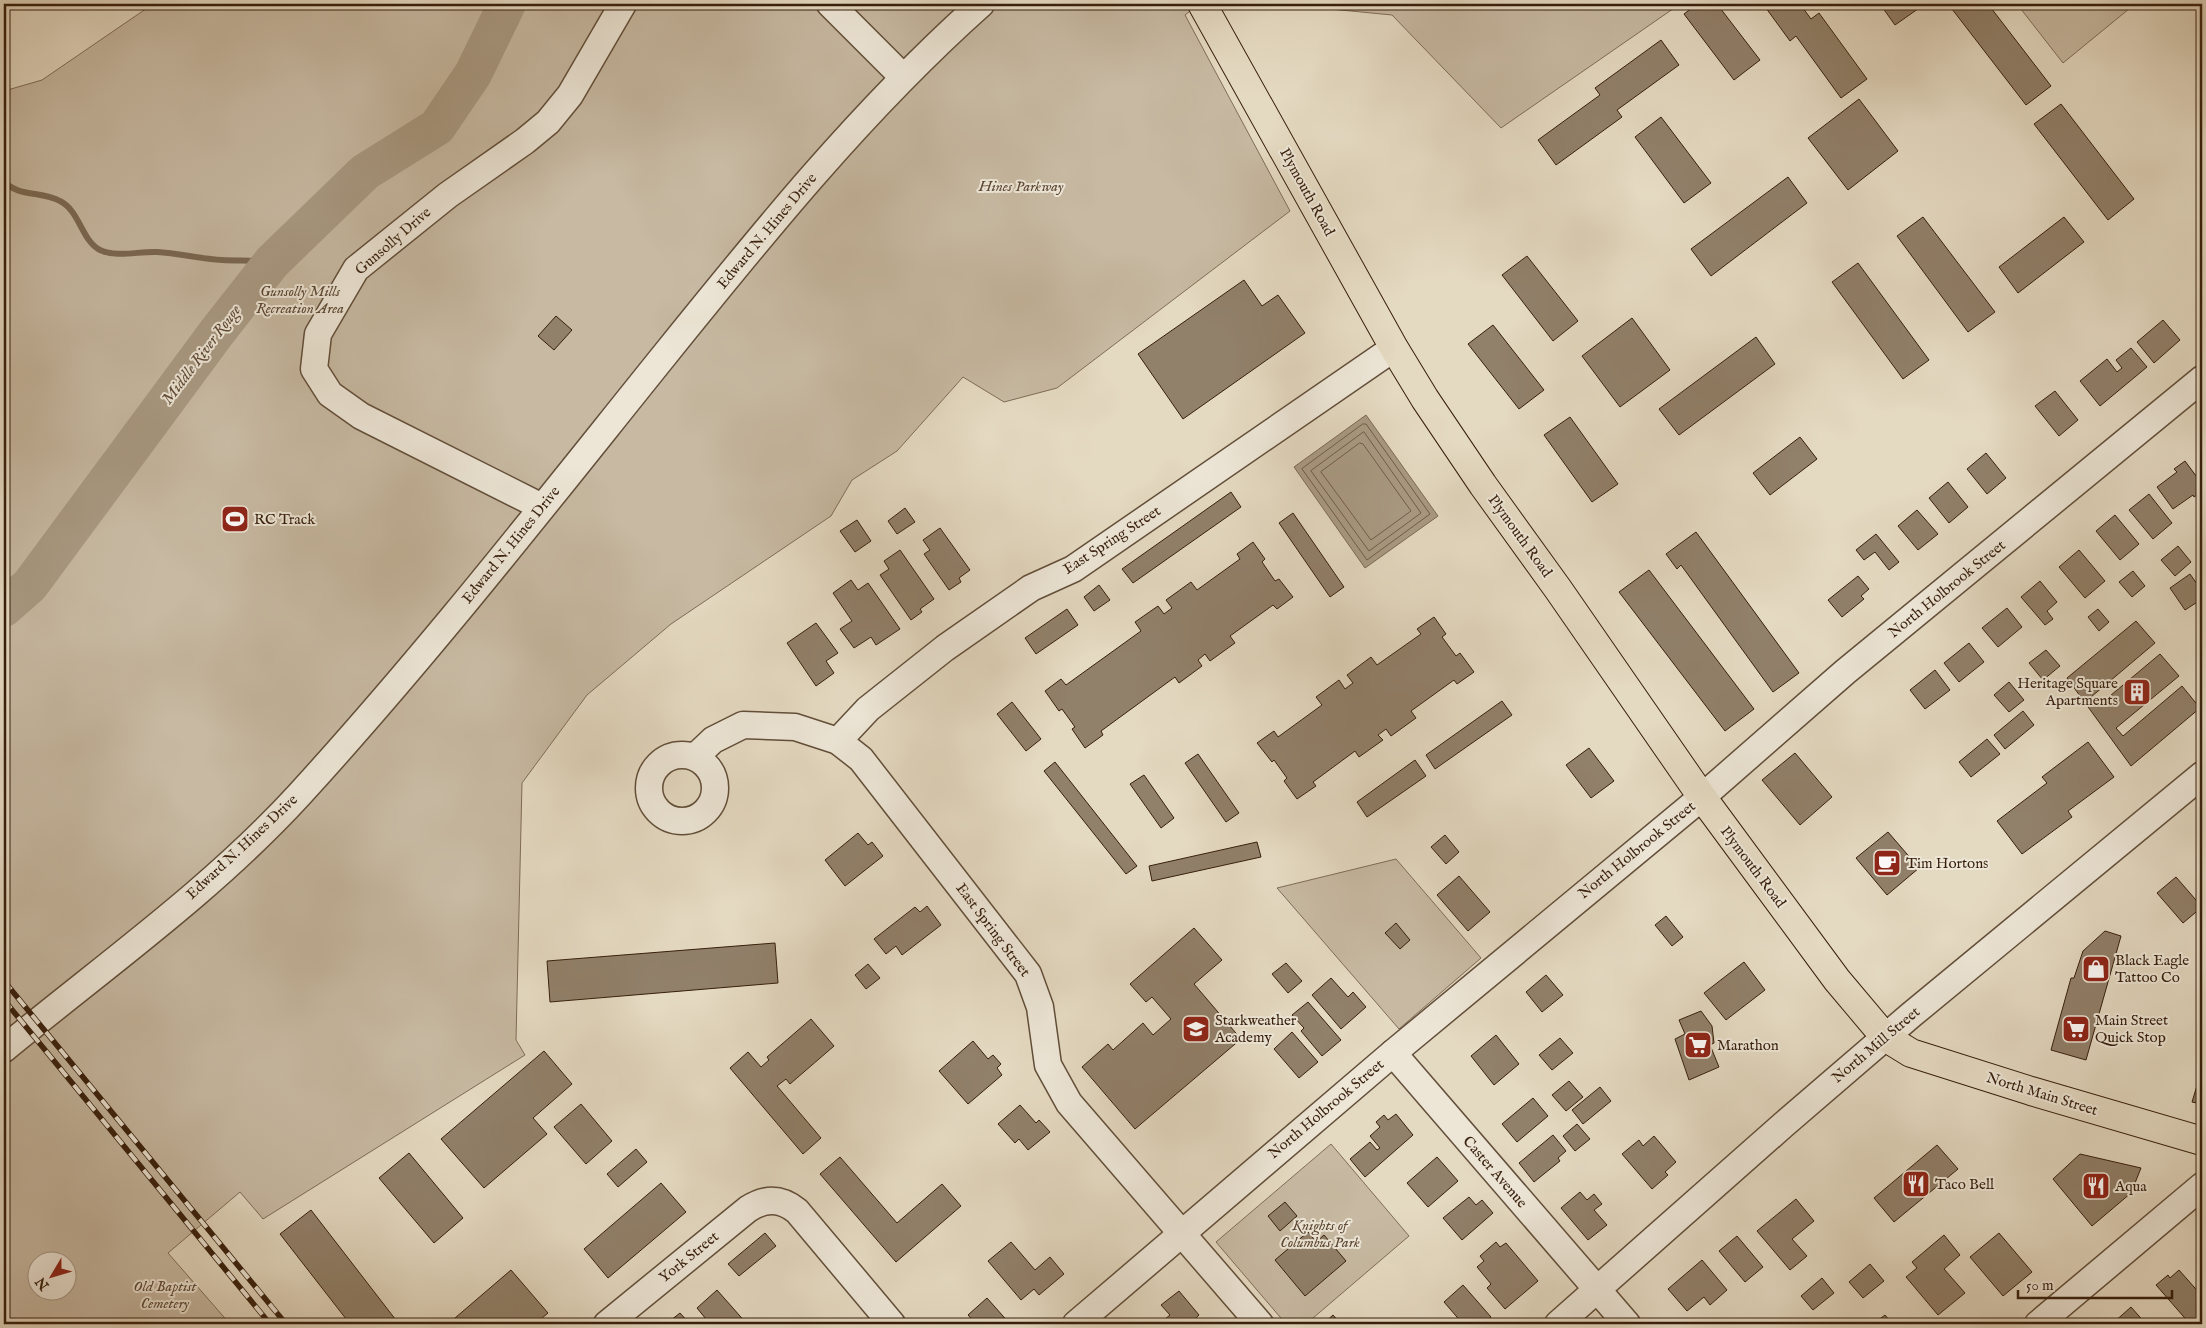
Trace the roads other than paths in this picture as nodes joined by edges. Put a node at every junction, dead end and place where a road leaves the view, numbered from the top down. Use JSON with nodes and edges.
{"nodes":[{"id":1,"x":623,"y":4,"type":"edge"},
{"id":2,"x":830,"y":4,"type":"edge"},
{"id":3,"x":981,"y":4,"type":"edge"},
{"id":4,"x":1202,"y":4,"type":"edge"},
{"id":5,"x":903,"y":78,"type":"junction"},
{"id":6,"x":1394,"y":348,"type":"junction"},
{"id":7,"x":2202,"y":380,"type":"edge"},
{"id":8,"x":542,"y":507,"type":"junction"},
{"id":9,"x":838,"y":742,"type":"junction"},
{"id":10,"x":695,"y":758,"type":"dead end"},
{"id":11,"x":2202,"y":775,"type":"edge"},
{"id":12,"x":1702,"y":797,"type":"junction"},
{"id":13,"x":1886,"y":1037,"type":"junction"},
{"id":14,"x":4,"y":1050,"type":"edge"},
{"id":15,"x":1393,"y":1053,"type":"junction"},
{"id":16,"x":2202,"y":1142,"type":"edge"},
{"id":17,"x":2202,"y":1186,"type":"edge"},
{"id":18,"x":1181,"y":1234,"type":"junction"},
{"id":19,"x":1598,"y":1290,"type":"junction"},
{"id":20,"x":2049,"y":1321,"type":"edge"},
{"id":21,"x":607,"y":1324,"type":"edge"},
{"id":22,"x":892,"y":1324,"type":"edge"},
{"id":23,"x":1076,"y":1324,"type":"edge"},
{"id":24,"x":1260,"y":1324,"type":"edge"},
{"id":25,"x":1558,"y":1324,"type":"edge"},
{"id":26,"x":1627,"y":1324,"type":"edge"}],
"edges":[{"from":1,"to":8,"type":"street","name":"Gunsolly Drive"},
{"from":2,"to":5,"type":"street"},
{"from":3,"to":5,"type":"street","name":"Edward N. Hines Drive"},
{"from":4,"to":6,"type":"main road","name":"Plymouth Road"},
{"from":5,"to":8,"type":"street","name":"Edward N. Hines Drive"},
{"from":6,"to":9,"type":"street","name":"East Spring Street"},
{"from":6,"to":12,"type":"main road","name":"Plymouth Road"},
{"from":7,"to":12,"type":"street","name":"North Holbrook Street"},
{"from":8,"to":14,"type":"street","name":"Edward N. Hines Drive"},
{"from":9,"to":10,"type":"street","name":"East Spring Street"},
{"from":9,"to":18,"type":"street","name":"East Spring Street"},
{"from":11,"to":13,"type":"street","name":"North Mill Street"},
{"from":12,"to":13,"type":"main road","name":"Plymouth Road"},
{"from":12,"to":15,"type":"street","name":"North Holbrook Street"},
{"from":13,"to":16,"type":"main road","name":"North Main Street"},
{"from":13,"to":19,"type":"street","name":"North Mill Street"},
{"from":15,"to":18,"type":"street","name":"North Holbrook Street"},
{"from":15,"to":19,"type":"street","name":"Caster Avenue"},
{"from":17,"to":20,"type":"street"},
{"from":18,"to":23,"type":"street","name":"North Holbrook Street"},
{"from":18,"to":24,"type":"street","name":"East Spring Street"},
{"from":19,"to":25,"type":"street","name":"North Mill Street"},
{"from":19,"to":26,"type":"street","name":"Caster Avenue"},
{"from":21,"to":22,"type":"street","name":"York Street"}]}
